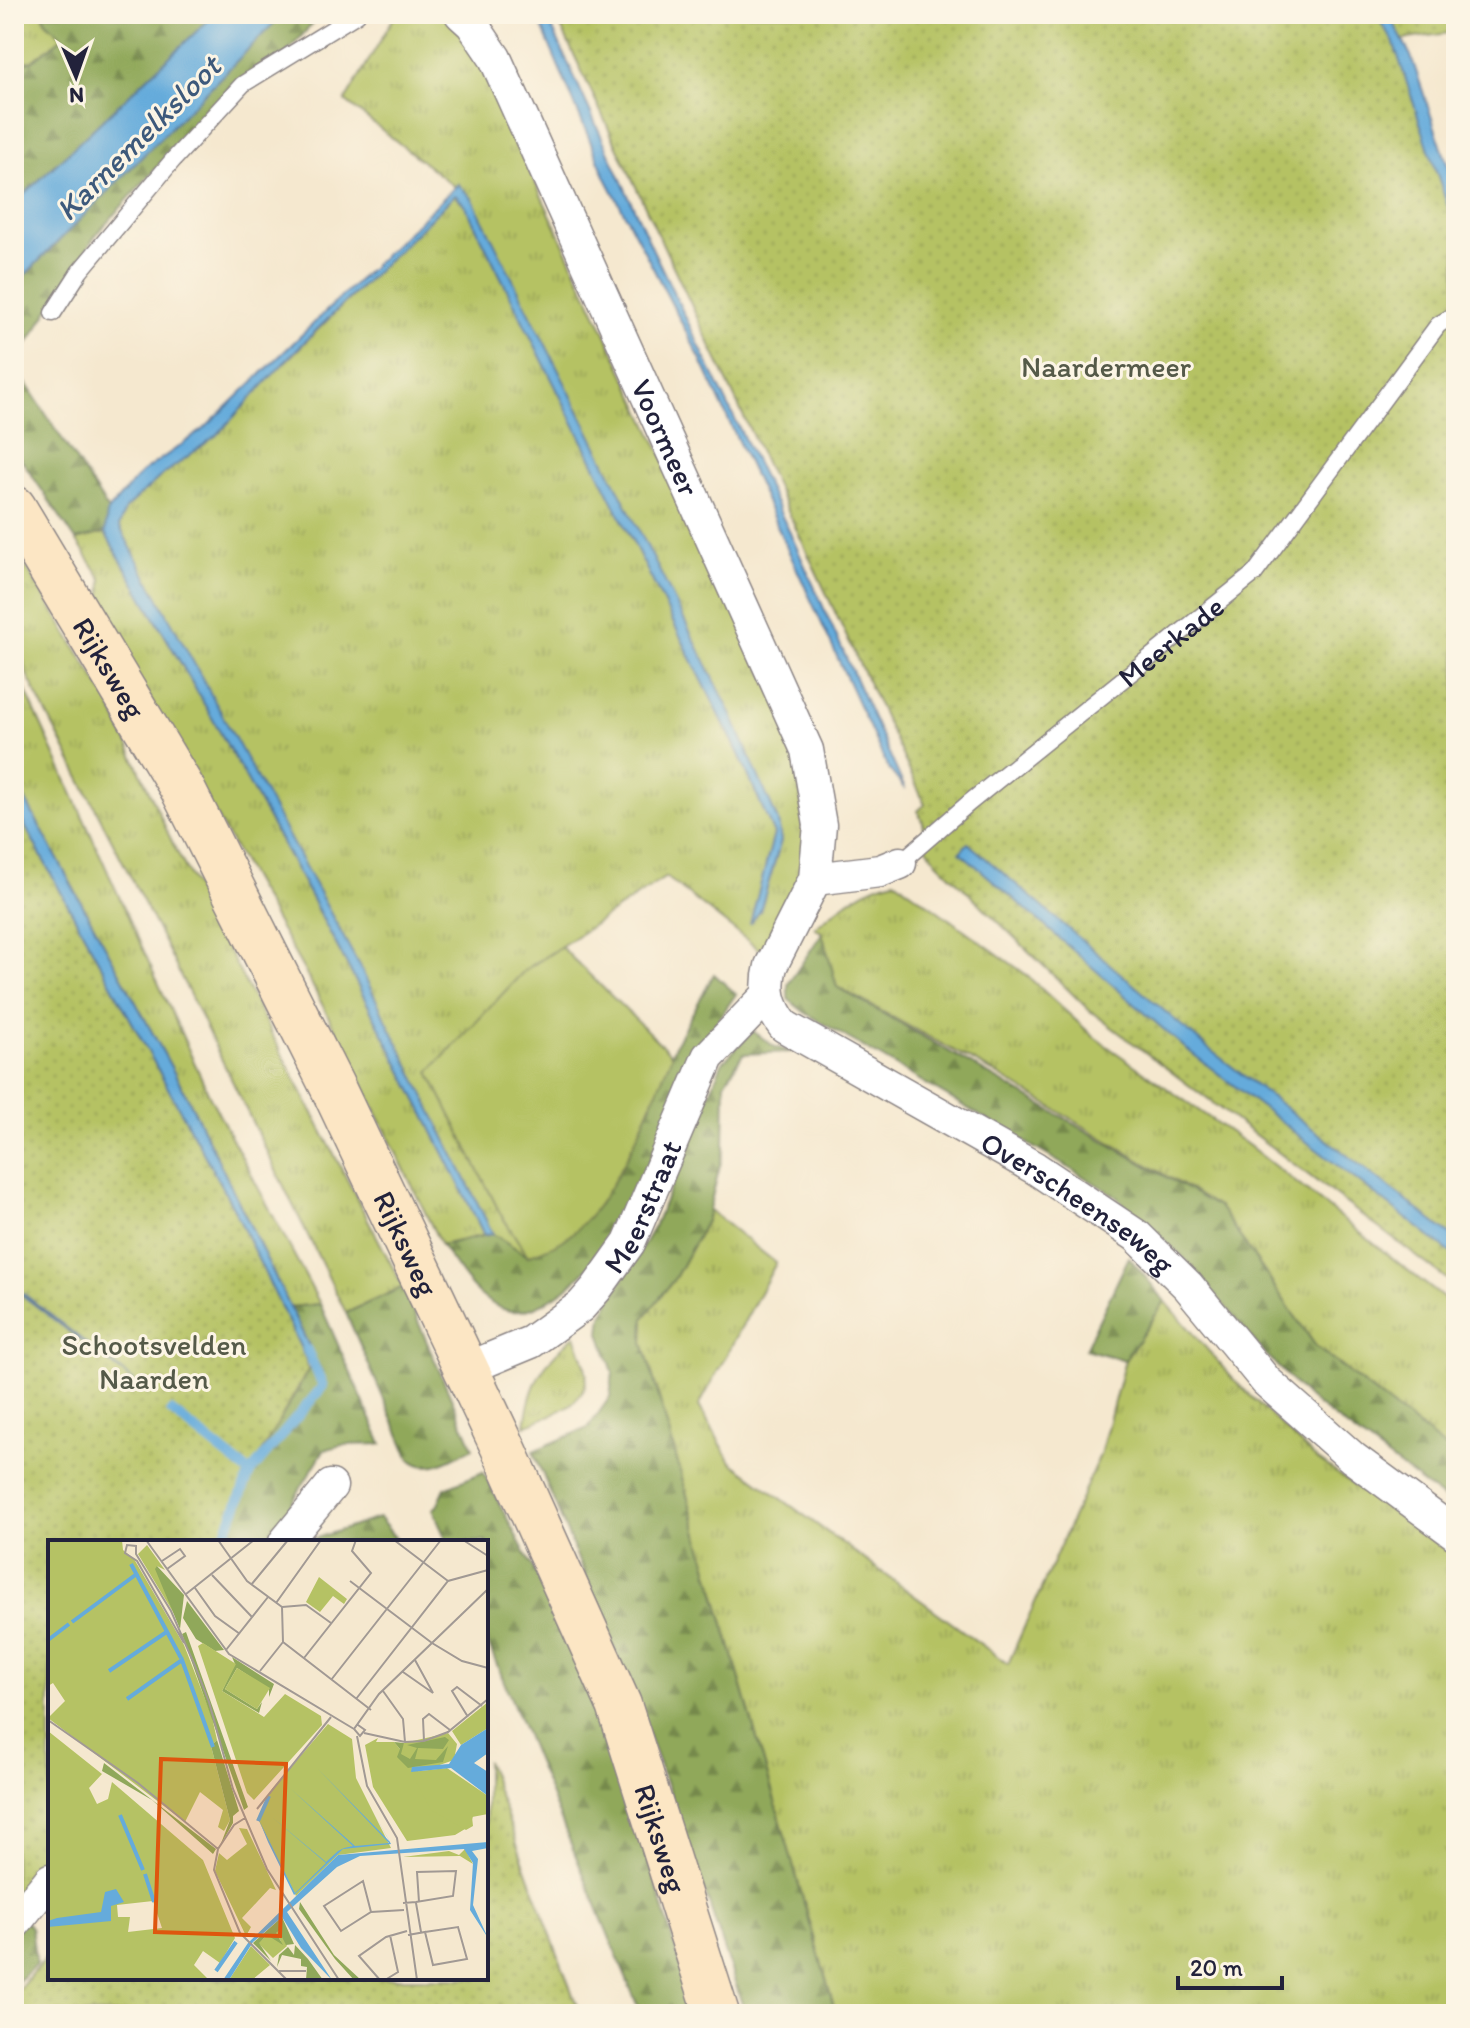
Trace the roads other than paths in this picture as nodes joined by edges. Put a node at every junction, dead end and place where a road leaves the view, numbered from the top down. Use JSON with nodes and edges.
{"nodes":[{"id":1,"x":357,"y":14,"type":"edge"},
{"id":2,"x":461,"y":14,"type":"edge"},
{"id":3,"x":53,"y":313,"type":"dead end"},
{"id":4,"x":1456,"y":314,"type":"edge"},
{"id":5,"x":14,"y":508,"type":"edge"},
{"id":6,"x":900,"y":863,"type":"joint"},
{"id":7,"x":815,"y":879,"type":"junction"},
{"id":8,"x":768,"y":995,"type":"junction"},
{"id":9,"x":466,"y":1369,"type":"junction"},
{"id":10,"x":331,"y":1486,"type":"dead end"},
{"id":11,"x":1456,"y":1534,"type":"edge"},
{"id":12,"x":287,"y":1540,"type":"edge"},
{"id":13,"x":48,"y":1882,"type":"edge"},
{"id":14,"x":14,"y":1924,"type":"edge"},
{"id":15,"x":717,"y":2014,"type":"edge"}],
"edges":[{"from":1,"to":3,"type":"lane"},
{"from":2,"to":7,"type":"street","name":"Voormeer"},
{"from":4,"to":6,"type":"lane","name":"Meerkade"},
{"from":5,"to":9,"type":"main road","name":"Rijksweg"},
{"from":6,"to":7,"type":"street","name":"Meerkade"},
{"from":7,"to":8,"type":"street"},
{"from":8,"to":9,"type":"street","name":"Meerstraat"},
{"from":8,"to":11,"type":"street","name":"Overscheenseweg"},
{"from":9,"to":15,"type":"main road","name":"Rijksweg"},
{"from":10,"to":12,"type":"street"},
{"from":13,"to":14,"type":"street"}]}
